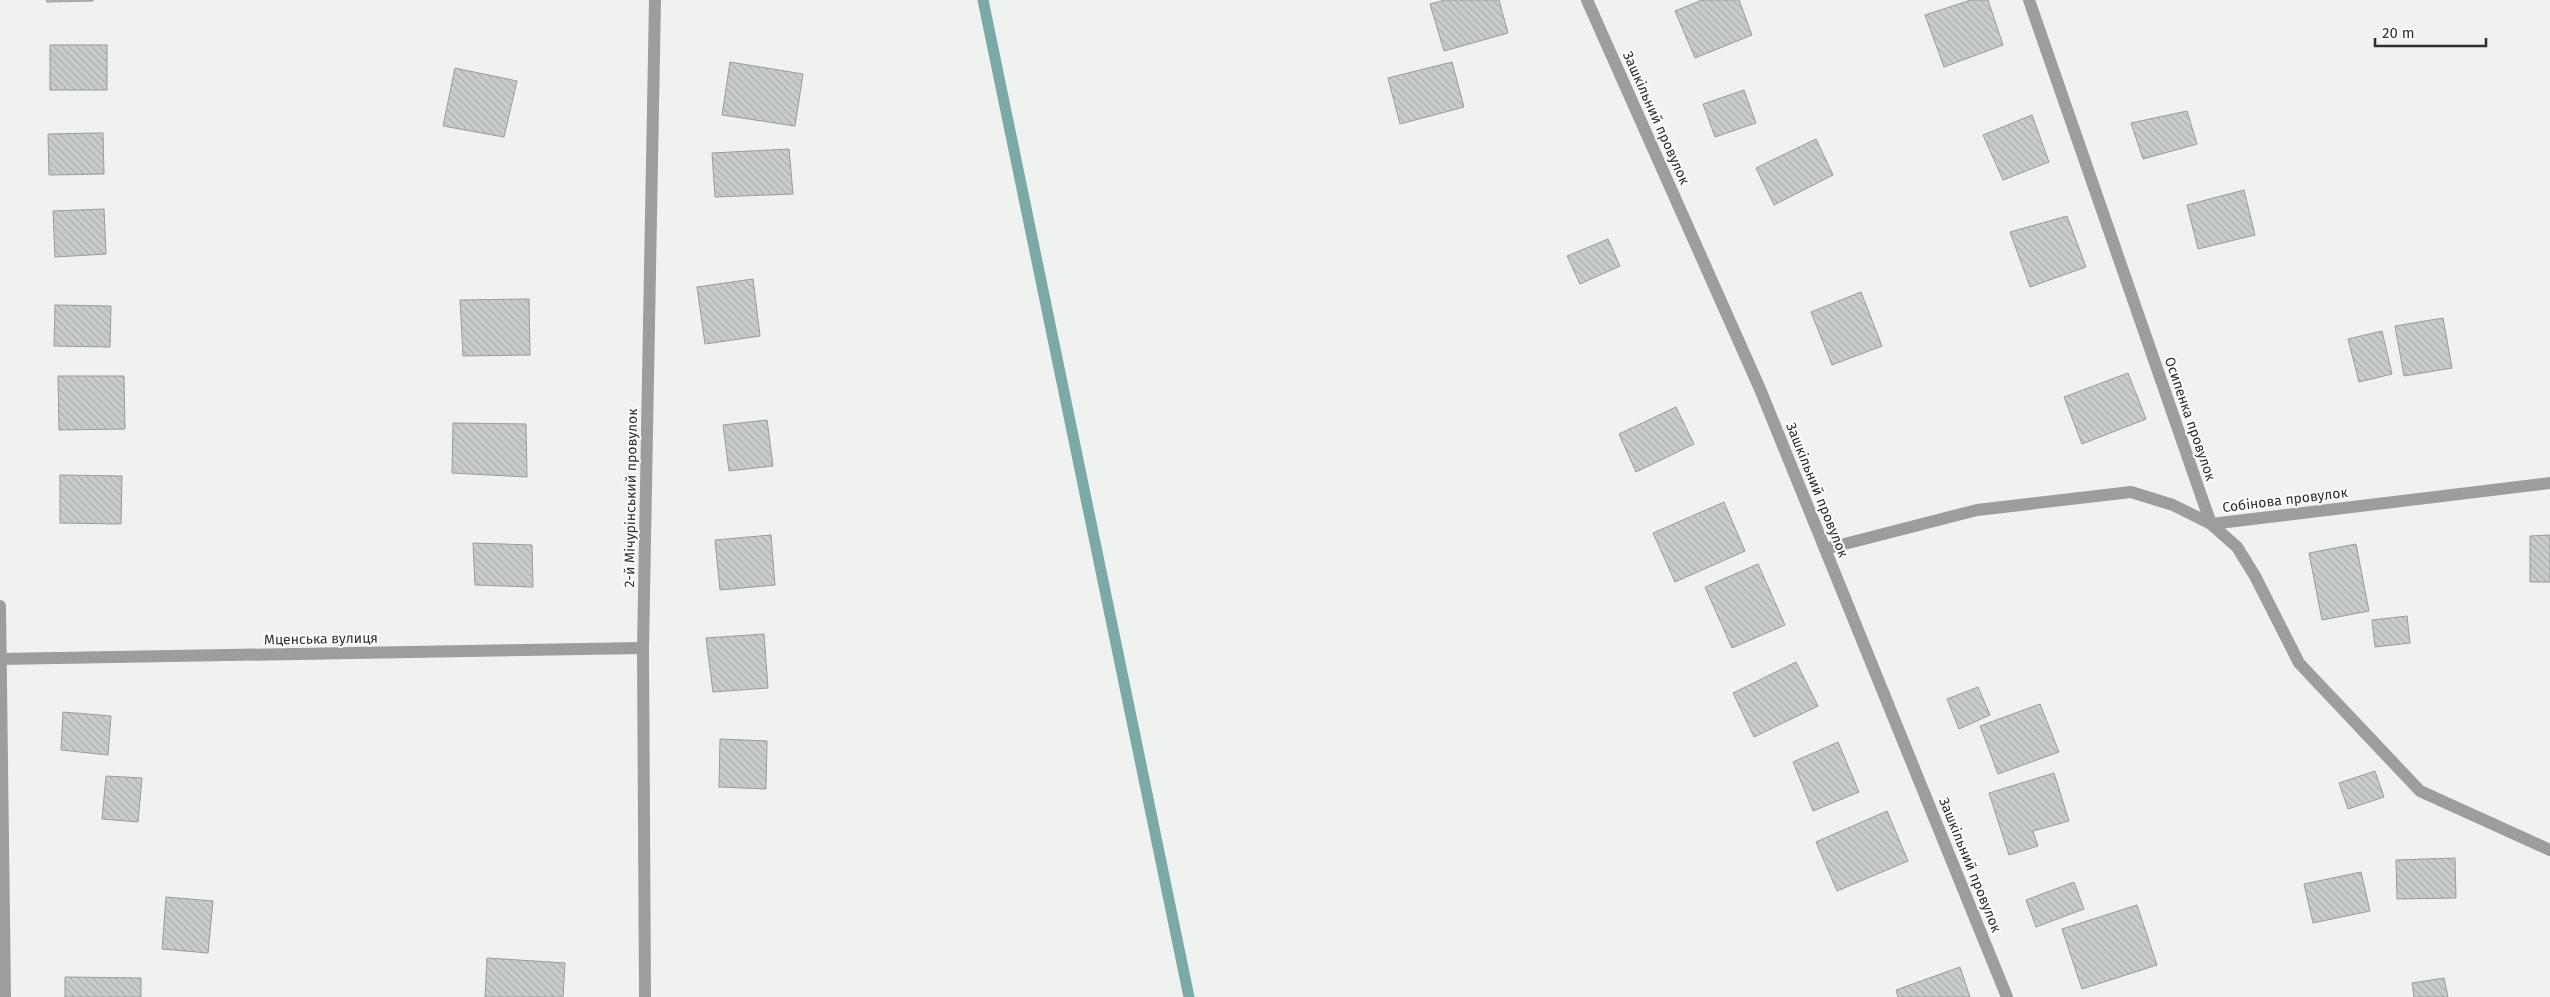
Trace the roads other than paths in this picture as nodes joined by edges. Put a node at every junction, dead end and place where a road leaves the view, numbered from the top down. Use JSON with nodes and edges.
{"nodes":[{"id":1,"x":655,"y":0,"type":"edge"},
{"id":2,"x":1587,"y":0,"type":"edge"},
{"id":3,"x":2029,"y":0,"type":"edge"},
{"id":4,"x":2550,"y":483,"type":"edge"},
{"id":5,"x":2211,"y":524,"type":"junction"},
{"id":6,"x":1825,"y":549,"type":"junction"},
{"id":7,"x":0,"y":606,"type":"edge"},
{"id":8,"x":643,"y":648,"type":"junction"},
{"id":9,"x":1,"y":659,"type":"edge"},
{"id":10,"x":2550,"y":850,"type":"edge"},
{"id":11,"x":5,"y":997,"type":"edge"},
{"id":12,"x":645,"y":997,"type":"edge"},
{"id":13,"x":2007,"y":997,"type":"edge"}],
"edges":[{"from":1,"to":8,"type":"street","name":"2-й Мічурінський провулок"},
{"from":2,"to":6,"type":"street","name":"Зашкільний провулок"},
{"from":3,"to":5,"type":"street","name":"Осипенка провулок"},
{"from":4,"to":5,"type":"street","name":"Собінова провулок"},
{"from":5,"to":6,"type":"street","name":"Собінова провулок"},
{"from":5,"to":10,"type":"street","name":"Осипенка провулок"},
{"from":6,"to":13,"type":"street","name":"Зашкільний провулок"},
{"from":7,"to":9,"type":"street"},
{"from":8,"to":9,"type":"street","name":"Мценська вулиця"},
{"from":8,"to":12,"type":"street","name":"2-й Мічурінський провулок"},
{"from":9,"to":11,"type":"street"}]}
